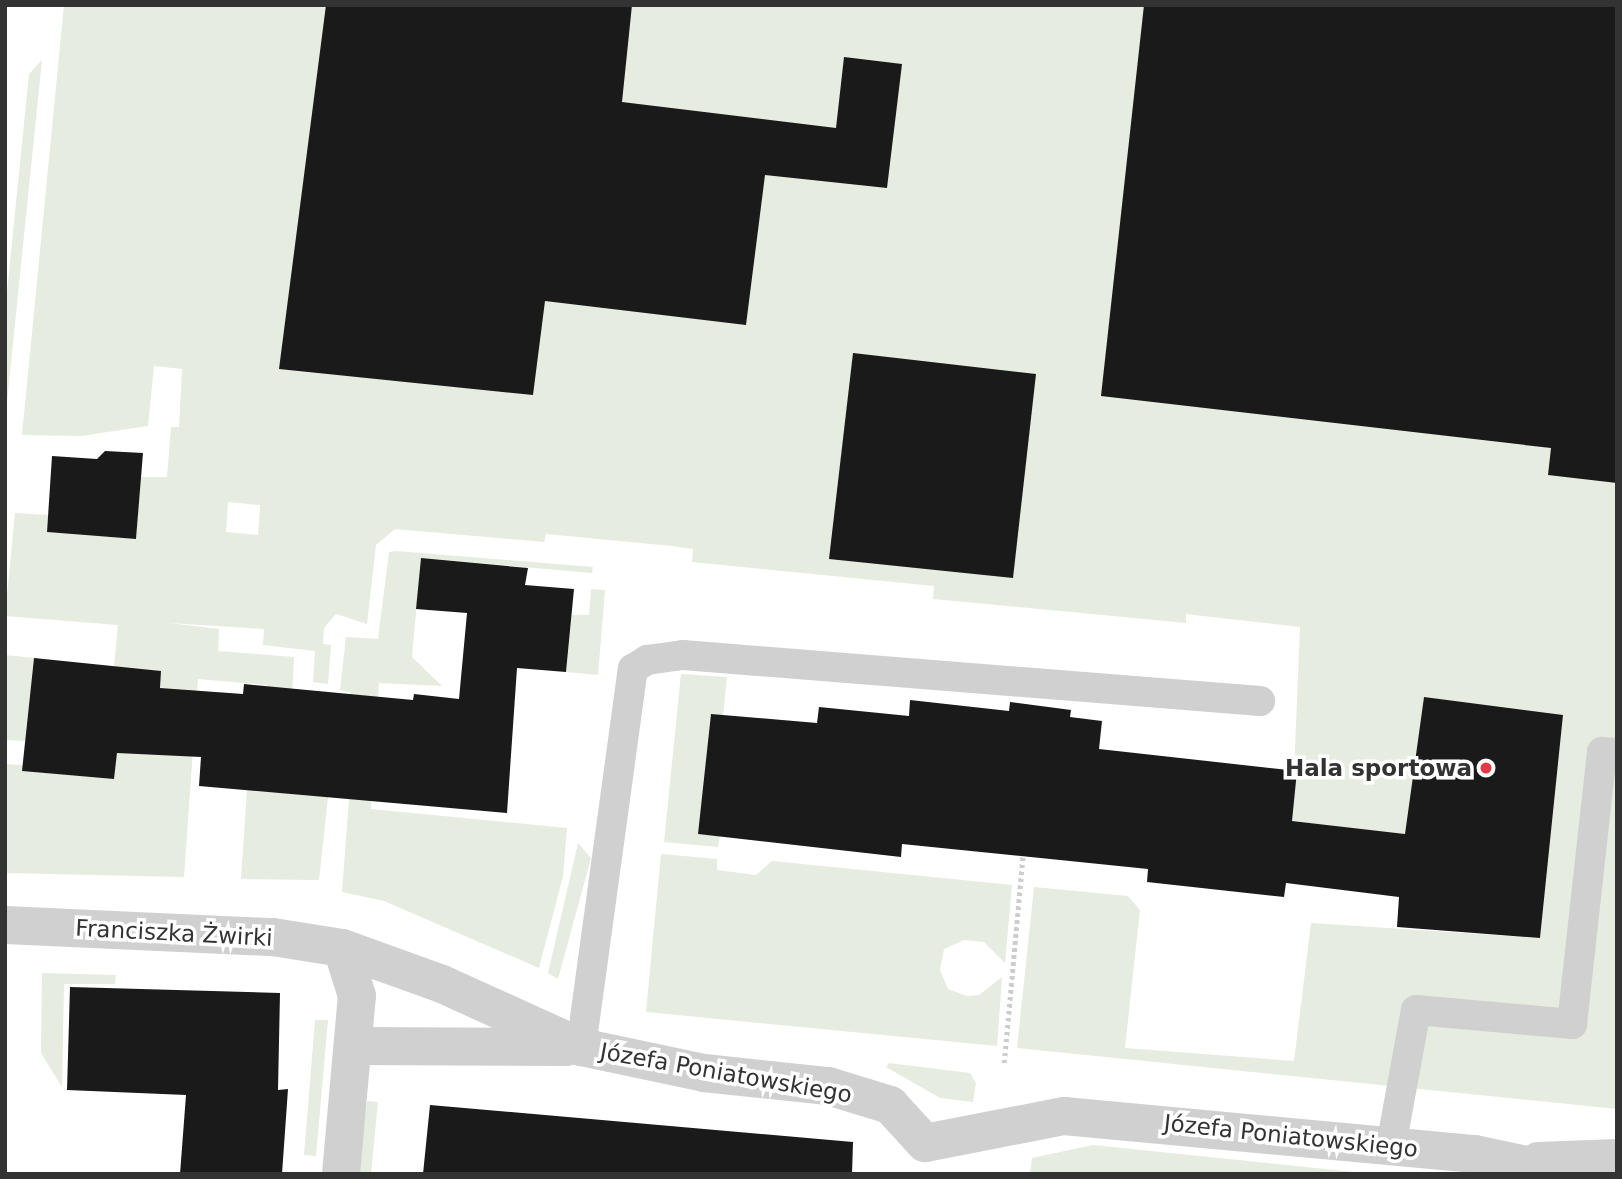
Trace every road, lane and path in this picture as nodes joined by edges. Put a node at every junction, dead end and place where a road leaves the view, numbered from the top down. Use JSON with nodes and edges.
{"nodes":[{"id":1,"x":1260,"y":701,"type":"dead end"},
{"id":2,"x":1617,"y":753,"type":"edge"},
{"id":3,"x":1023,"y":856,"type":"dead end"},
{"id":4,"x":5,"y":925,"type":"edge"},
{"id":5,"x":342,"y":948,"type":"junction"},
{"id":6,"x":355,"y":1046,"type":"junction"},
{"id":7,"x":581,"y":1047,"type":"junction"},
{"id":8,"x":1004,"y":1063,"type":"dead end"},
{"id":9,"x":1391,"y":1146,"type":"junction"},
{"id":10,"x":928,"y":1158,"type":"edge"},
{"id":11,"x":1617,"y":1158,"type":"edge"},
{"id":12,"x":1529,"y":1161,"type":"junction"},
{"id":13,"x":341,"y":1174,"type":"edge"},
{"id":14,"x":1569,"y":1174,"type":"edge"}],
"edges":[{"from":1,"to":7,"type":"lane"},
{"from":2,"to":9,"type":"lane"},
{"from":3,"to":8,"type":"path"},
{"from":4,"to":5,"type":"street","name":"Franciszka Żwirki"},
{"from":5,"to":6,"type":"street"},
{"from":5,"to":7,"type":"street","name":"Józefa Poniatowskiego"},
{"from":6,"to":7,"type":"street"},
{"from":6,"to":13,"type":"street"},
{"from":7,"to":10,"type":"street","name":"Józefa Poniatowskiego"},
{"from":9,"to":10,"type":"street","name":"Józefa Poniatowskiego"},
{"from":9,"to":12,"type":"street","name":"Józefa Poniatowskiego"},
{"from":11,"to":12,"type":"street"},
{"from":12,"to":14,"type":"street","name":"Józefa Poniatowskiego"}]}
